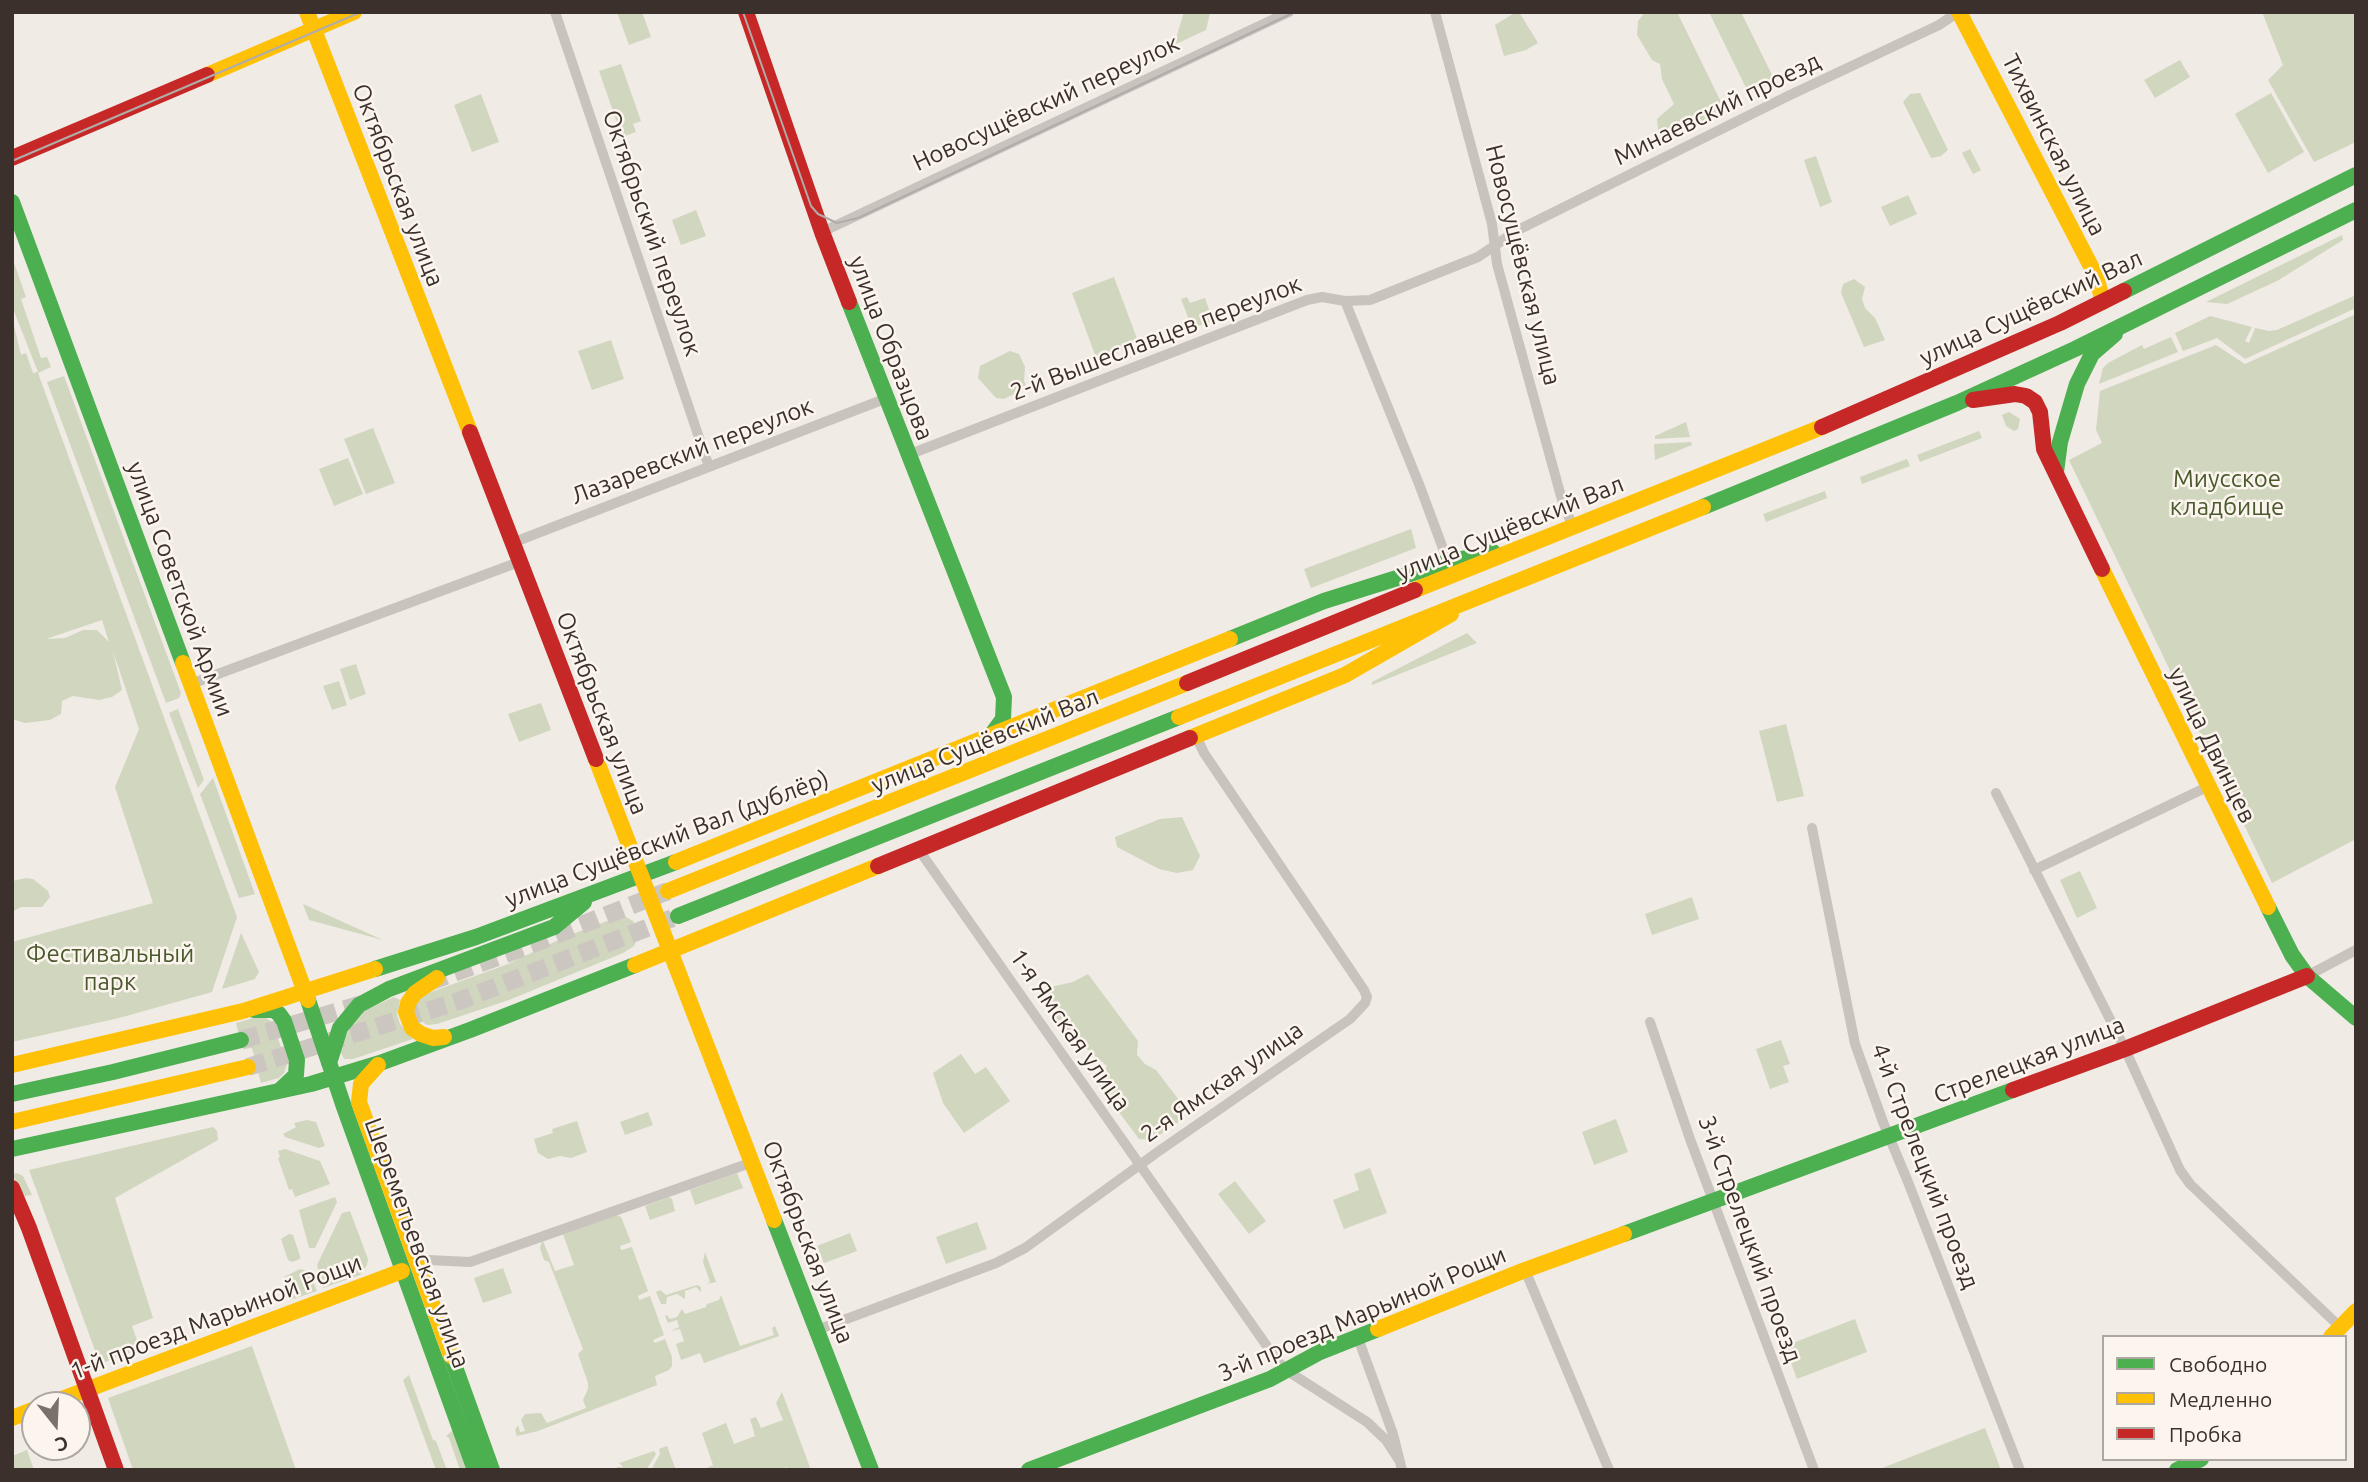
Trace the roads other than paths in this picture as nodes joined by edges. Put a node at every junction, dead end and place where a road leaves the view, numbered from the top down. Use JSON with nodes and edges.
{"nodes":[{"id":1,"x":307,"y":12,"type":"edge"},
{"id":2,"x":354,"y":12,"type":"edge"},
{"id":3,"x":555,"y":12,"type":"edge"},
{"id":4,"x":746,"y":12,"type":"edge"},
{"id":5,"x":1289,"y":12,"type":"edge"},
{"id":6,"x":1436,"y":12,"type":"edge"},
{"id":7,"x":1958,"y":12,"type":"edge"},
{"id":8,"x":314,"y":29,"type":"junction"},
{"id":9,"x":12,"y":158,"type":"edge"},
{"id":10,"x":2356,"y":175,"type":"edge"},
{"id":11,"x":12,"y":202,"type":"edge"},
{"id":12,"x":2356,"y":210,"type":"edge"},
{"id":13,"x":822,"y":232,"type":"junction"},
{"id":14,"x":1496,"y":244,"type":"junction"},
{"id":15,"x":1345,"y":301,"type":"junction"},
{"id":16,"x":2102,"y":302,"type":"junction"},
{"id":17,"x":2131,"y":321,"type":"junction"},
{"id":18,"x":887,"y":398,"type":"junction"},
{"id":19,"x":1957,"y":404,"type":"junction"},
{"id":20,"x":908,"y":455,"type":"junction"},
{"id":21,"x":709,"y":467,"type":"junction"},
{"id":22,"x":2056,"y":472,"type":"junction"},
{"id":23,"x":1573,"y":527,"type":"junction"},
{"id":24,"x":512,"y":543,"type":"junction"},
{"id":25,"x":1522,"y":546,"type":"junction"},
{"id":26,"x":519,"y":562,"type":"junction"},
{"id":27,"x":1448,"y":562,"type":"junction"},
{"id":28,"x":1477,"y":598,"type":"junction"},
{"id":29,"x":191,"y":684,"type":"junction"},
{"id":30,"x":1004,"y":697,"type":"junction"},
{"id":31,"x":1043,"y":714,"type":"junction"},
{"id":32,"x":990,"y":735,"type":"junction"},
{"id":33,"x":1196,"y":736,"type":"junction"},
{"id":34,"x":2207,"y":787,"type":"junction"},
{"id":35,"x":1996,"y":793,"type":"dead end"},
{"id":36,"x":1812,"y":828,"type":"dead end"},
{"id":37,"x":919,"y":850,"type":"junction"},
{"id":38,"x":2034,"y":870,"type":"junction"},
{"id":39,"x":642,"y":876,"type":"junction"},
{"id":40,"x":668,"y":891,"type":"tunnel mouth"},
{"id":41,"x":594,"y":894,"type":"junction"},
{"id":42,"x":678,"y":916,"type":"tunnel mouth"},
{"id":43,"x":2356,"y":950,"type":"edge"},
{"id":44,"x":670,"y":951,"type":"junction"},
{"id":45,"x":458,"y":963,"type":"junction"},
{"id":46,"x":2307,"y":976,"type":"junction"},
{"id":47,"x":305,"y":991,"type":"junction"},
{"id":48,"x":243,"y":1011,"type":"junction"},
{"id":49,"x":2356,"y":1018,"type":"edge"},
{"id":50,"x":1650,"y":1022,"type":"dead end"},
{"id":51,"x":470,"y":1030,"type":"junction"},
{"id":52,"x":318,"y":1032,"type":"joint"},
{"id":53,"x":241,"y":1040,"type":"tunnel mouth"},
{"id":54,"x":2125,"y":1049,"type":"junction"},
{"id":55,"x":380,"y":1063,"type":"junction"},
{"id":56,"x":12,"y":1065,"type":"edge"},
{"id":57,"x":248,"y":1067,"type":"tunnel mouth"},
{"id":58,"x":332,"y":1070,"type":"junction"},
{"id":59,"x":277,"y":1092,"type":"junction"},
{"id":60,"x":12,"y":1094,"type":"edge"},
{"id":61,"x":12,"y":1122,"type":"edge"},
{"id":62,"x":1889,"y":1137,"type":"junction"},
{"id":63,"x":12,"y":1149,"type":"edge"},
{"id":64,"x":753,"y":1162,"type":"junction"},
{"id":65,"x":1140,"y":1165,"type":"junction"},
{"id":66,"x":12,"y":1188,"type":"edge"},
{"id":67,"x":1713,"y":1200,"type":"junction"},
{"id":68,"x":410,"y":1267,"type":"junction"},
{"id":69,"x":1525,"y":1270,"type":"junction"},
{"id":70,"x":2356,"y":1311,"type":"edge"},
{"id":71,"x":817,"y":1331,"type":"junction"},
{"id":72,"x":2336,"y":1332,"type":"edge"},
{"id":73,"x":1358,"y":1338,"type":"junction"},
{"id":74,"x":1286,"y":1370,"type":"junction"},
{"id":75,"x":87,"y":1389,"type":"junction"},
{"id":76,"x":82,"y":1391,"type":"edge"},
{"id":77,"x":2197,"y":1461,"type":"edge"},
{"id":78,"x":1400,"y":1465,"type":"edge"},
{"id":79,"x":116,"y":1470,"type":"edge"},
{"id":80,"x":475,"y":1470,"type":"edge"},
{"id":81,"x":492,"y":1470,"type":"edge"},
{"id":82,"x":871,"y":1470,"type":"edge"},
{"id":83,"x":1029,"y":1470,"type":"edge"},
{"id":84,"x":1609,"y":1470,"type":"edge"},
{"id":85,"x":1814,"y":1470,"type":"edge"},
{"id":86,"x":2020,"y":1470,"type":"edge"},
{"id":87,"x":2177,"y":1470,"type":"edge"}],
"edges":[{"from":1,"to":8,"type":"main road","name":"Октябрьская улица"},
{"from":2,"to":8,"type":"main road"},
{"from":3,"to":21,"type":"street","name":"Октябрьский переулок"},
{"from":4,"to":13,"type":"main road","name":"улица Образцова"},
{"from":5,"to":13,"type":"street","name":"Новосущёвский переулок"},
{"from":6,"to":14,"type":"street","name":"Новосущёвская улица"},
{"from":7,"to":14,"type":"street","name":"Минаевский проезд"},
{"from":7,"to":16,"type":"main road","name":"Тихвинская улица"},
{"from":8,"to":9,"type":"main road"},
{"from":8,"to":24,"type":"main road","name":"Октябрьская улица"},
{"from":10,"to":16,"type":"main road","name":"улица Сущёвский Вал"},
{"from":11,"to":29,"type":"main road","name":"улица Советской Армии"},
{"from":12,"to":17,"type":"main road","name":"улица Сущёвский Вал"},
{"from":13,"to":18,"type":"main road","name":"улица Образцова"},
{"from":14,"to":15,"type":"street","name":"2-й Вышеславцев переулок"},
{"from":14,"to":23,"type":"street","name":"Новосущёвская улица"},
{"from":15,"to":20,"type":"street","name":"2-й Вышеславцев переулок"},
{"from":15,"to":27,"type":"street"},
{"from":16,"to":23,"type":"main road","name":"улица Сущёвский Вал"},
{"from":17,"to":19,"type":"main road","name":"улица Сущёвский Вал"},
{"from":17,"to":22,"type":"main road"},
{"from":18,"to":20,"type":"main road","name":"улица Образцова"},
{"from":18,"to":21,"type":"street","name":"Лазаревский переулок"},
{"from":19,"to":22,"type":"main road","name":"улица Двинцев"},
{"from":19,"to":28,"type":"main road","name":"улица Сущёвский Вал"},
{"from":20,"to":30,"type":"main road","name":"улица Образцова"},
{"from":21,"to":24,"type":"street","name":"Лазаревский переулок"},
{"from":22,"to":34,"type":"main road","name":"улица Двинцев"},
{"from":23,"to":25,"type":"main road","name":"улица Сущёвский Вал"},
{"from":24,"to":26,"type":"main road","name":"Октябрьская улица"},
{"from":25,"to":27,"type":"main road","name":"улица Сущёвский Вал (дублёр)"},
{"from":25,"to":40,"type":"main road","name":"улица Сущёвский Вал"},
{"from":26,"to":29,"type":"street"},
{"from":26,"to":39,"type":"main road","name":"Октябрьская улица"},
{"from":27,"to":31,"type":"main road","name":"улица Сущёвский Вал (дублёр)"},
{"from":28,"to":33,"type":"main road"},
{"from":28,"to":42,"type":"main road","name":"улица Сущёвский Вал"},
{"from":29,"to":47,"type":"main road","name":"улица Советской Армии"},
{"from":30,"to":31,"type":"main road"},
{"from":30,"to":32,"type":"main road"},
{"from":31,"to":32,"type":"main road","name":"улица Сущёвский Вал (дублёр)"},
{"from":32,"to":39,"type":"main road","name":"улица Сущёвский Вал (дублёр)"},
{"from":33,"to":37,"type":"main road"},
{"from":33,"to":65,"type":"street","name":"2-я Ямская улица"},
{"from":34,"to":38,"type":"street"},
{"from":34,"to":46,"type":"main road","name":"улица Двинцев"},
{"from":35,"to":38,"type":"street"},
{"from":36,"to":62,"type":"street","name":"4-й Стрелецкий проезд"},
{"from":37,"to":44,"type":"main road"},
{"from":37,"to":65,"type":"street","name":"1-я Ямская улица"},
{"from":38,"to":54,"type":"street"},
{"from":39,"to":41,"type":"main road","name":"улица Сущёвский Вал (дублёр)"},
{"from":39,"to":44,"type":"main road","name":"Октябрьская улица"},
{"from":41,"to":45,"type":"main road"},
{"from":41,"to":47,"type":"main road","name":"улица Сущёвский Вал (дублёр)"},
{"from":43,"to":46,"type":"street","name":"Стрелецкая улица"},
{"from":44,"to":51,"type":"main road"},
{"from":44,"to":64,"type":"main road","name":"Октябрьская улица"},
{"from":45,"to":51,"type":"main road"},
{"from":45,"to":58,"type":"main road"},
{"from":46,"to":49,"type":"main road","name":"улица Двинцев"},
{"from":46,"to":54,"type":"main road","name":"Стрелецкая улица"},
{"from":47,"to":48,"type":"main road","name":"улица Сущёвский Вал (дублёр)"},
{"from":47,"to":52,"type":"main road","name":"улица Советской Армии"},
{"from":48,"to":56,"type":"main road","name":"улица Сущёвский Вал (дублёр)"},
{"from":48,"to":59,"type":"main road"},
{"from":50,"to":67,"type":"street","name":"3-й Стрелецкий проезд"},
{"from":51,"to":55,"type":"main road"},
{"from":52,"to":58,"type":"main road","name":"Шереметьевская улица"},
{"from":53,"to":60,"type":"main road"},
{"from":54,"to":62,"type":"main road","name":"Стрелецкая улица"},
{"from":54,"to":72,"type":"street"},
{"from":55,"to":58,"type":"main road"},
{"from":55,"to":68,"type":"main road","name":"Шереметьевская улица"},
{"from":57,"to":61,"type":"main road"},
{"from":58,"to":59,"type":"main road"},
{"from":58,"to":68,"type":"main road","name":"Шереметьевская улица"},
{"from":59,"to":63,"type":"main road"},
{"from":62,"to":67,"type":"main road","name":"Стрелецкая улица"},
{"from":62,"to":86,"type":"street","name":"4-й Стрелецкий проезд"},
{"from":64,"to":68,"type":"street"},
{"from":64,"to":71,"type":"main road","name":"Октябрьская улица"},
{"from":65,"to":71,"type":"street","name":"2-я Ямская улица"},
{"from":65,"to":74,"type":"street","name":"1-я Ямская улица"},
{"from":66,"to":75,"type":"main road"},
{"from":67,"to":69,"type":"main road","name":"3-й проезд Марьиной Рощи"},
{"from":67,"to":85,"type":"street","name":"3-й Стрелецкий проезд"},
{"from":68,"to":75,"type":"main road","name":"1-й проезд Марьиной Рощи"},
{"from":68,"to":80,"type":"main road","name":"Шереметьевская улица"},
{"from":68,"to":81,"type":"main road","name":"Шереметьевская улица"},
{"from":69,"to":73,"type":"main road","name":"3-й проезд Марьиной Рощи"},
{"from":69,"to":84,"type":"street"},
{"from":70,"to":72,"type":"main road"},
{"from":71,"to":82,"type":"main road","name":"Октябрьская улица"},
{"from":73,"to":74,"type":"main road","name":"3-й проезд Марьиной Рощи"},
{"from":73,"to":78,"type":"street"},
{"from":74,"to":78,"type":"street"},
{"from":74,"to":83,"type":"main road","name":"3-й проезд Марьиной Рощи"},
{"from":75,"to":76,"type":"main road","name":"1-й проезд Марьиной Рощи"},
{"from":75,"to":79,"type":"main road"},
{"from":77,"to":87,"type":"main road"}]}
